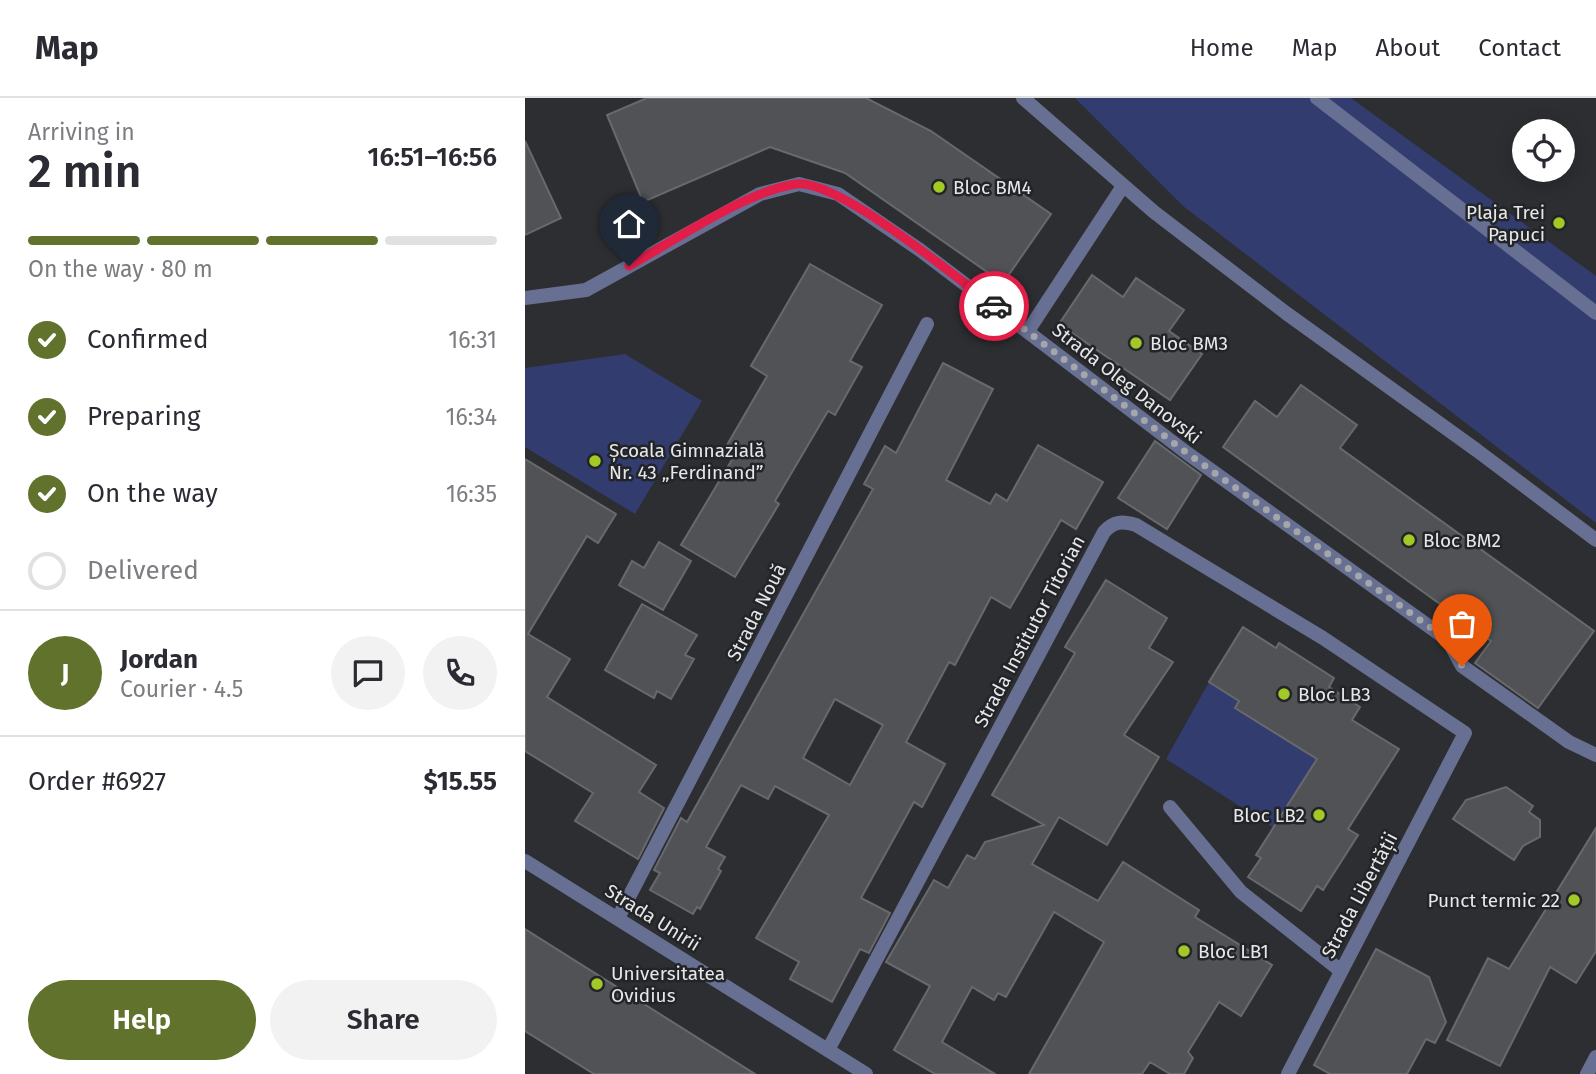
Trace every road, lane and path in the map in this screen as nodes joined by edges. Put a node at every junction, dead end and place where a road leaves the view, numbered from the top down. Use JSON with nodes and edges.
{"nodes":[{"id":1,"x":1023,"y":98,"type":"edge"},
{"id":2,"x":1317,"y":98,"type":"edge"},
{"id":3,"x":1123,"y":186,"type":"junction"},
{"id":4,"x":525,"y":298,"type":"edge"},
{"id":5,"x":1596,"y":313,"type":"edge"},
{"id":6,"x":927,"y":324,"type":"dead end"},
{"id":7,"x":1028,"y":331,"type":"junction"},
{"id":8,"x":1596,"y":540,"type":"edge"},
{"id":9,"x":1465,"y":733,"type":"joint"},
{"id":10,"x":1596,"y":755,"type":"edge"},
{"id":11,"x":1170,"y":807,"type":"dead end"},
{"id":12,"x":525,"y":861,"type":"edge"},
{"id":13,"x":618,"y":918,"type":"junction"},
{"id":14,"x":1341,"y":971,"type":"junction"},
{"id":15,"x":828,"y":1050,"type":"junction"},
{"id":16,"x":1596,"y":1057,"type":"edge"},
{"id":17,"x":866,"y":1074,"type":"edge"},
{"id":18,"x":1288,"y":1074,"type":"edge"},
{"id":19,"x":1587,"y":1074,"type":"edge"}],
"edges":[{"from":1,"to":3,"type":"street"},
{"from":2,"to":5,"type":"street"},
{"from":3,"to":7,"type":"street"},
{"from":3,"to":8,"type":"street"},
{"from":4,"to":7,"type":"street","name":"Strada Oleg Danovski"},
{"from":6,"to":13,"type":"street","name":"Strada Nouă"},
{"from":7,"to":10,"type":"street","name":"Strada Oleg Danovski"},
{"from":9,"to":14,"type":"street","name":"Strada Libertății"},
{"from":9,"to":15,"type":"street","name":"Strada Institutor Titorian"},
{"from":11,"to":14,"type":"street"},
{"from":12,"to":13,"type":"street","name":"Strada Unirii"},
{"from":13,"to":15,"type":"street","name":"Strada Unirii"},
{"from":14,"to":18,"type":"street","name":"Strada Libertății"},
{"from":15,"to":17,"type":"street","name":"Strada Unirii"},
{"from":16,"to":19,"type":"street"}]}
